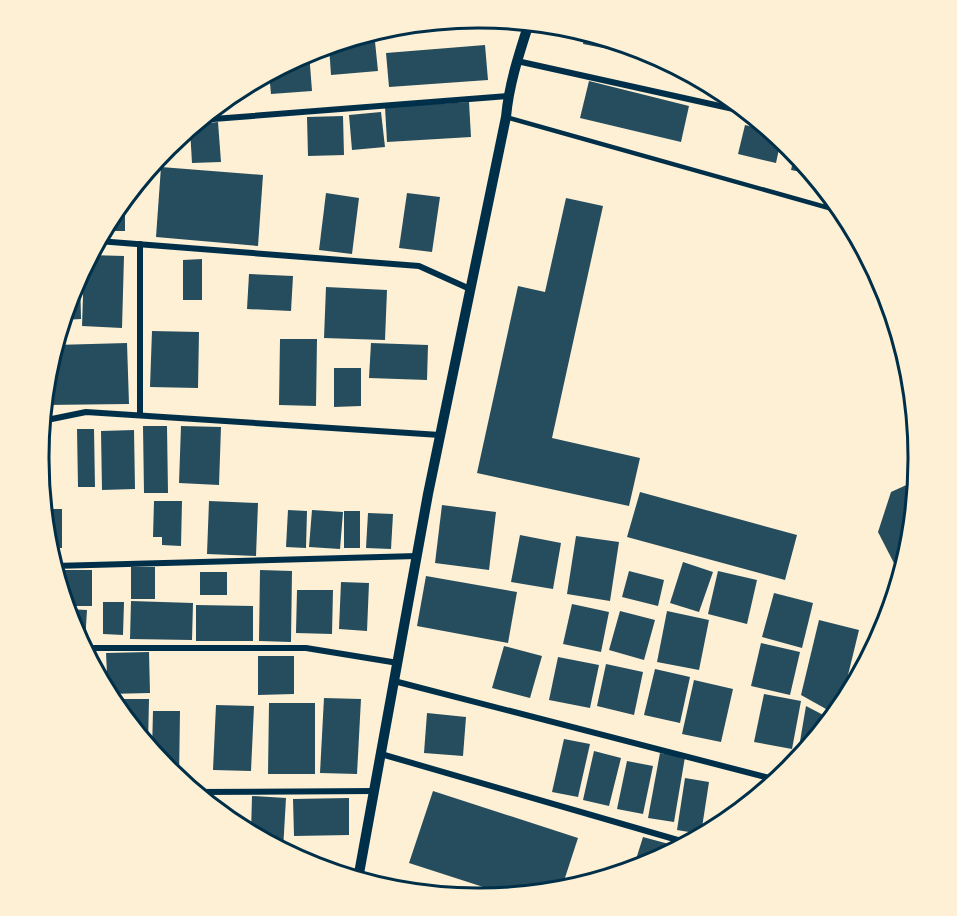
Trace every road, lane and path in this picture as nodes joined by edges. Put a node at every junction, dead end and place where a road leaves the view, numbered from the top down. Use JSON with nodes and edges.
{"nodes":[{"id":1,"x":526,"y":31,"type":"edge"},
{"id":2,"x":516,"y":61,"type":"junction"},
{"id":3,"x":508,"y":96,"type":"junction"},
{"id":4,"x":726,"y":107,"type":"edge"},
{"id":5,"x":506,"y":117,"type":"junction"},
{"id":6,"x":215,"y":119,"type":"edge"},
{"id":7,"x":827,"y":208,"type":"edge"},
{"id":8,"x":108,"y":242,"type":"edge"},
{"id":9,"x":140,"y":244,"type":"junction"},
{"id":10,"x":470,"y":289,"type":"junction"},
{"id":11,"x":140,"y":415,"type":"junction"},
{"id":12,"x":51,"y":419,"type":"edge"},
{"id":13,"x":440,"y":435,"type":"junction"},
{"id":14,"x":417,"y":556,"type":"junction"},
{"id":15,"x":63,"y":566,"type":"edge"},
{"id":16,"x":93,"y":648,"type":"edge"},
{"id":17,"x":398,"y":663,"type":"junction"},
{"id":18,"x":394,"y":681,"type":"junction"},
{"id":19,"x":381,"y":754,"type":"junction"},
{"id":20,"x":766,"y":777,"type":"edge"},
{"id":21,"x":375,"y":791,"type":"junction"},
{"id":22,"x":208,"y":792,"type":"edge"},
{"id":23,"x":675,"y":839,"type":"edge"},
{"id":24,"x":360,"y":871,"type":"edge"}],
"edges":[{"from":1,"to":2,"type":"street"},
{"from":2,"to":3,"type":"street"},
{"from":2,"to":4,"type":"street"},
{"from":3,"to":5,"type":"street"},
{"from":3,"to":6,"type":"street"},
{"from":5,"to":7,"type":"lane"},
{"from":5,"to":10,"type":"street"},
{"from":8,"to":9,"type":"street"},
{"from":9,"to":10,"type":"street"},
{"from":9,"to":11,"type":"street"},
{"from":10,"to":13,"type":"street"},
{"from":11,"to":12,"type":"street"},
{"from":11,"to":13,"type":"street"},
{"from":13,"to":14,"type":"street"},
{"from":14,"to":15,"type":"street"},
{"from":14,"to":17,"type":"street"},
{"from":16,"to":17,"type":"street"},
{"from":17,"to":18,"type":"street"},
{"from":18,"to":19,"type":"street"},
{"from":18,"to":20,"type":"street"},
{"from":19,"to":21,"type":"street"},
{"from":19,"to":23,"type":"street"},
{"from":21,"to":22,"type":"street"},
{"from":21,"to":24,"type":"street"}]}
